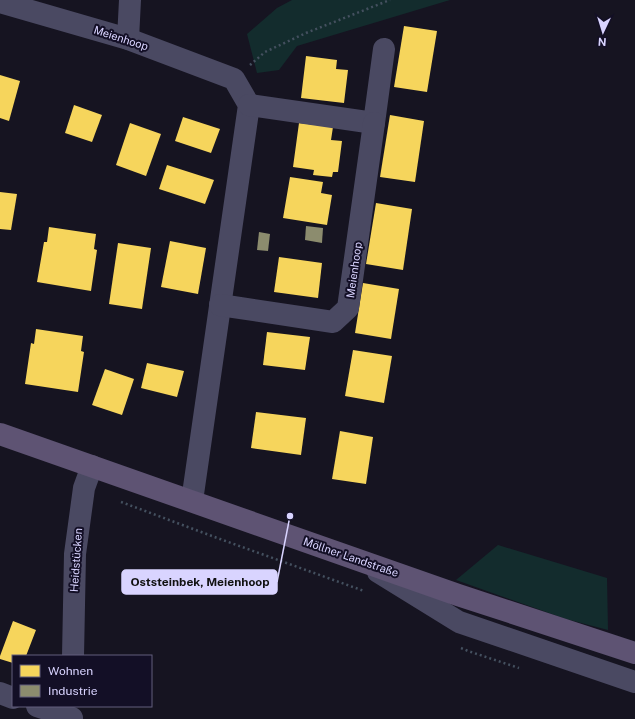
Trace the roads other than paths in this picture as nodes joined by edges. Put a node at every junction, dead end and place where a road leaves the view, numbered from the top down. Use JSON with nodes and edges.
{"nodes":[{"id":1,"x":130,"y":0,"type":"edge"},
{"id":2,"x":0,"y":2,"type":"edge"},
{"id":3,"x":128,"y":39,"type":"junction"},
{"id":4,"x":384,"y":49,"type":"dead end"},
{"id":5,"x":249,"y":105,"type":"junction"},
{"id":6,"x":374,"y":123,"type":"junction"},
{"id":7,"x":220,"y":305,"type":"junction"},
{"id":8,"x":0,"y":434,"type":"edge"},
{"id":9,"x":92,"y":466,"type":"junction"},
{"id":10,"x":192,"y":502,"type":"junction"},
{"id":11,"x":360,"y":561,"type":"junction"},
{"id":12,"x":635,"y":653,"type":"edge"},
{"id":13,"x":73,"y":655,"type":"edge"},
{"id":14,"x":635,"y":682,"type":"edge"},
{"id":15,"x":0,"y":693,"type":"edge"},
{"id":16,"x":12,"y":698,"type":"edge"},
{"id":17,"x":41,"y":707,"type":"edge"},
{"id":18,"x":72,"y":714,"type":"edge"}],
"edges":[{"from":1,"to":3,"type":"street"},
{"from":2,"to":3,"type":"street","name":"Meienhoop"},
{"from":3,"to":5,"type":"street","name":"Meienhoop"},
{"from":4,"to":6,"type":"street","name":"Meienhoop"},
{"from":5,"to":6,"type":"street"},
{"from":5,"to":7,"type":"street"},
{"from":6,"to":7,"type":"street","name":"Meienhoop"},
{"from":7,"to":10,"type":"street"},
{"from":8,"to":9,"type":"main road","name":"Möllner Landstraße"},
{"from":9,"to":10,"type":"main road","name":"Möllner Landstraße"},
{"from":9,"to":13,"type":"street","name":"Heidstücken"},
{"from":10,"to":11,"type":"main road","name":"Möllner Landstraße"},
{"from":11,"to":12,"type":"main road","name":"Möllner Landstraße"},
{"from":11,"to":14,"type":"street"},
{"from":15,"to":16,"type":"street"},
{"from":17,"to":18,"type":"street"}]}
